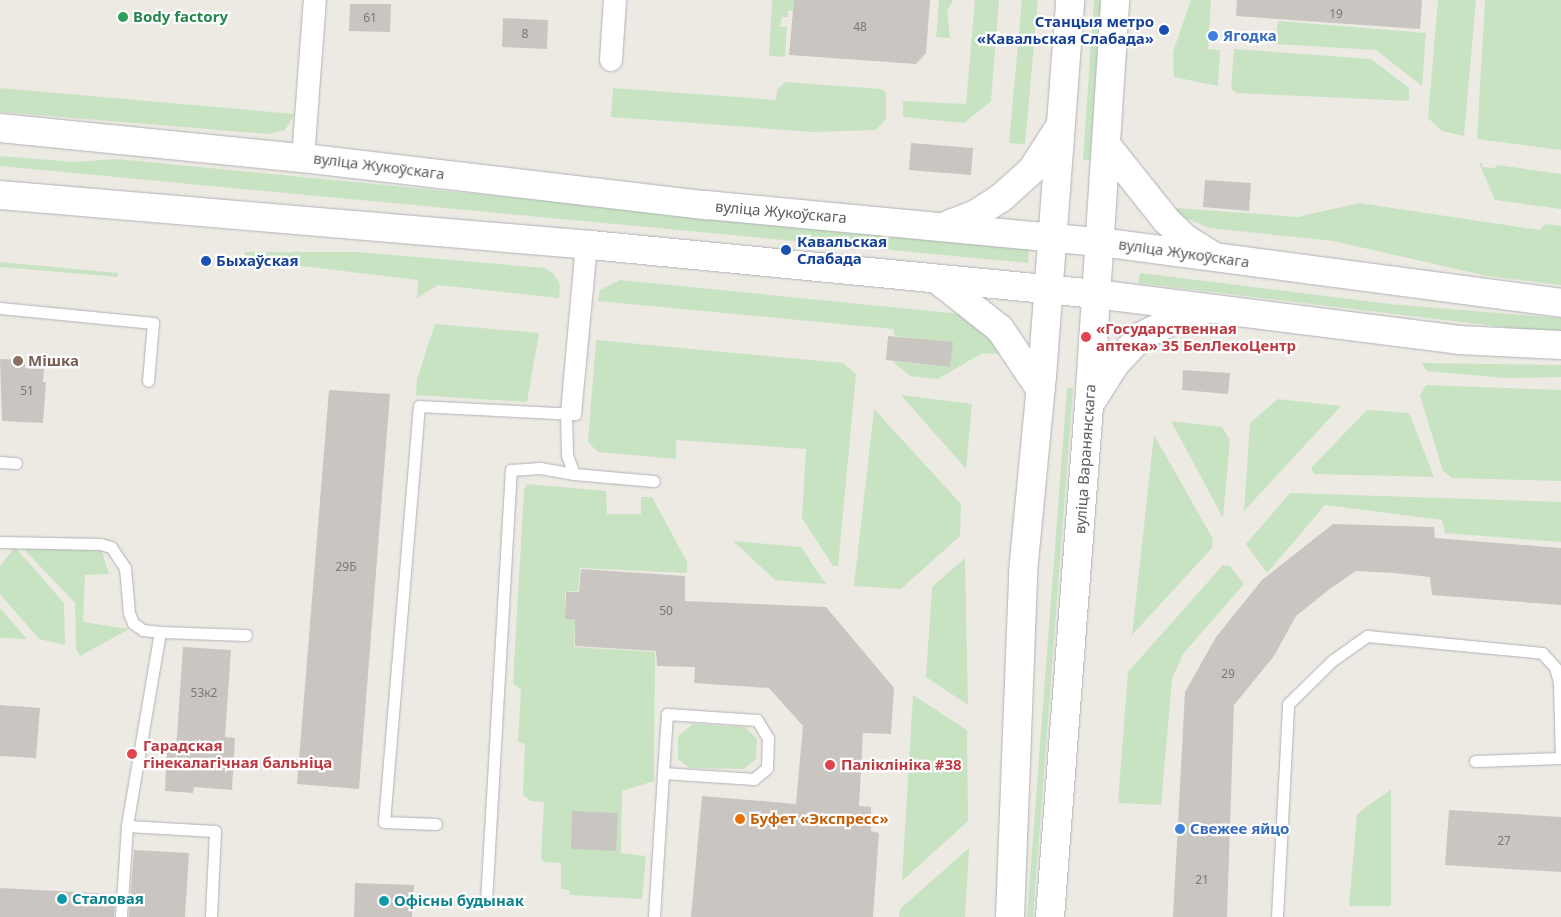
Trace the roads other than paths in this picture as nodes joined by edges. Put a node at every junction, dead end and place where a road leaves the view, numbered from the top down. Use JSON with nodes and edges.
{"nodes":[{"id":1,"x":315,"y":0,"type":"edge"},
{"id":2,"x":615,"y":0,"type":"edge"},
{"id":3,"x":1070,"y":0,"type":"edge"},
{"id":4,"x":1115,"y":0,"type":"edge"},
{"id":5,"x":611,"y":60,"type":"dead end"},
{"id":6,"x":1061,"y":126,"type":"junction"},
{"id":7,"x":0,"y":128,"type":"edge"},
{"id":8,"x":1107,"y":146,"type":"junction"},
{"id":9,"x":304,"y":158,"type":"junction"},
{"id":10,"x":0,"y":195,"type":"edge"},
{"id":11,"x":941,"y":227,"type":"junction"},
{"id":12,"x":1053,"y":238,"type":"junction"},
{"id":13,"x":1100,"y":242,"type":"junction"},
{"id":14,"x":586,"y":244,"type":"junction"},
{"id":15,"x":1216,"y":258,"type":"junction"},
{"id":16,"x":937,"y":279,"type":"junction"},
{"id":17,"x":1049,"y":290,"type":"junction"},
{"id":18,"x":1096,"y":294,"type":"junction"},
{"id":19,"x":1561,"y":303,"type":"edge"},
{"id":20,"x":0,"y":308,"type":"edge"},
{"id":21,"x":1205,"y":310,"type":"junction"},
{"id":22,"x":1561,"y":345,"type":"edge"},
{"id":23,"x":148,"y":381,"type":"dead end"},
{"id":24,"x":1041,"y":390,"type":"junction"},
{"id":25,"x":1089,"y":406,"type":"junction"},
{"id":26,"x":566,"y":413,"type":"junction"},
{"id":27,"x":0,"y":462,"type":"edge"},
{"id":28,"x":16,"y":463,"type":"dead end"},
{"id":29,"x":574,"y":474,"type":"junction"},
{"id":30,"x":654,"y":481,"type":"dead end"},
{"id":31,"x":0,"y":542,"type":"edge"},
{"id":32,"x":160,"y":632,"type":"junction"},
{"id":33,"x":246,"y":635,"type":"dead end"},
{"id":34,"x":1561,"y":758,"type":"edge"},
{"id":35,"x":1475,"y":762,"type":"dead end"},
{"id":36,"x":663,"y":773,"type":"junction"},
{"id":37,"x":436,"y":824,"type":"dead end"},
{"id":38,"x":127,"y":826,"type":"junction"},
{"id":39,"x":486,"y":900,"type":"dead end"},
{"id":40,"x":121,"y":917,"type":"edge"},
{"id":41,"x":211,"y":917,"type":"edge"},
{"id":42,"x":654,"y":917,"type":"edge"},
{"id":43,"x":1010,"y":917,"type":"edge"},
{"id":44,"x":1050,"y":917,"type":"edge"},
{"id":45,"x":1277,"y":917,"type":"edge"}],
"edges":[{"from":1,"to":9,"type":"street"},
{"from":2,"to":5,"type":"street"},
{"from":3,"to":6,"type":"main road"},
{"from":4,"to":8,"type":"main road","name":"вуліца Варанянскага"},
{"from":6,"to":11,"type":"main road"},
{"from":6,"to":12,"type":"main road"},
{"from":7,"to":9,"type":"main road","name":"вуліца Жукоўскага"},
{"from":8,"to":13,"type":"main road","name":"вуліца Варанянскага"},
{"from":8,"to":15,"type":"main road"},
{"from":9,"to":11,"type":"main road","name":"вуліца Жукоўскага"},
{"from":10,"to":14,"type":"main road"},
{"from":11,"to":12,"type":"main road","name":"вуліца Жукоўскага"},
{"from":12,"to":13,"type":"main road","name":"вуліца Жукоўскага"},
{"from":12,"to":17,"type":"main road"},
{"from":13,"to":15,"type":"main road","name":"вуліца Жукоўскага"},
{"from":13,"to":18,"type":"main road","name":"вуліца Варанянскага"},
{"from":14,"to":16,"type":"main road"},
{"from":14,"to":26,"type":"lane"},
{"from":15,"to":19,"type":"main road","name":"вуліца Жукоўскага"},
{"from":16,"to":17,"type":"main road"},
{"from":16,"to":24,"type":"main road"},
{"from":17,"to":18,"type":"main road"},
{"from":17,"to":24,"type":"main road"},
{"from":18,"to":21,"type":"main road"},
{"from":18,"to":25,"type":"main road","name":"вуліца Варанянскага"},
{"from":20,"to":23,"type":"lane"},
{"from":21,"to":22,"type":"main road"},
{"from":21,"to":25,"type":"main road"},
{"from":24,"to":43,"type":"main road"},
{"from":25,"to":44,"type":"main road","name":"вуліца Варанянскага"},
{"from":26,"to":29,"type":"lane"},
{"from":26,"to":37,"type":"lane"},
{"from":27,"to":28,"type":"lane"},
{"from":29,"to":30,"type":"lane"},
{"from":29,"to":39,"type":"lane"},
{"from":31,"to":32,"type":"lane"},
{"from":32,"to":33,"type":"lane"},
{"from":32,"to":38,"type":"lane"},
{"from":34,"to":35,"type":"lane"},
{"from":34,"to":45,"type":"lane"},
{"from":36,"to":36,"type":"lane"},
{"from":36,"to":42,"type":"lane"},
{"from":38,"to":40,"type":"lane"},
{"from":38,"to":41,"type":"lane"}]}
